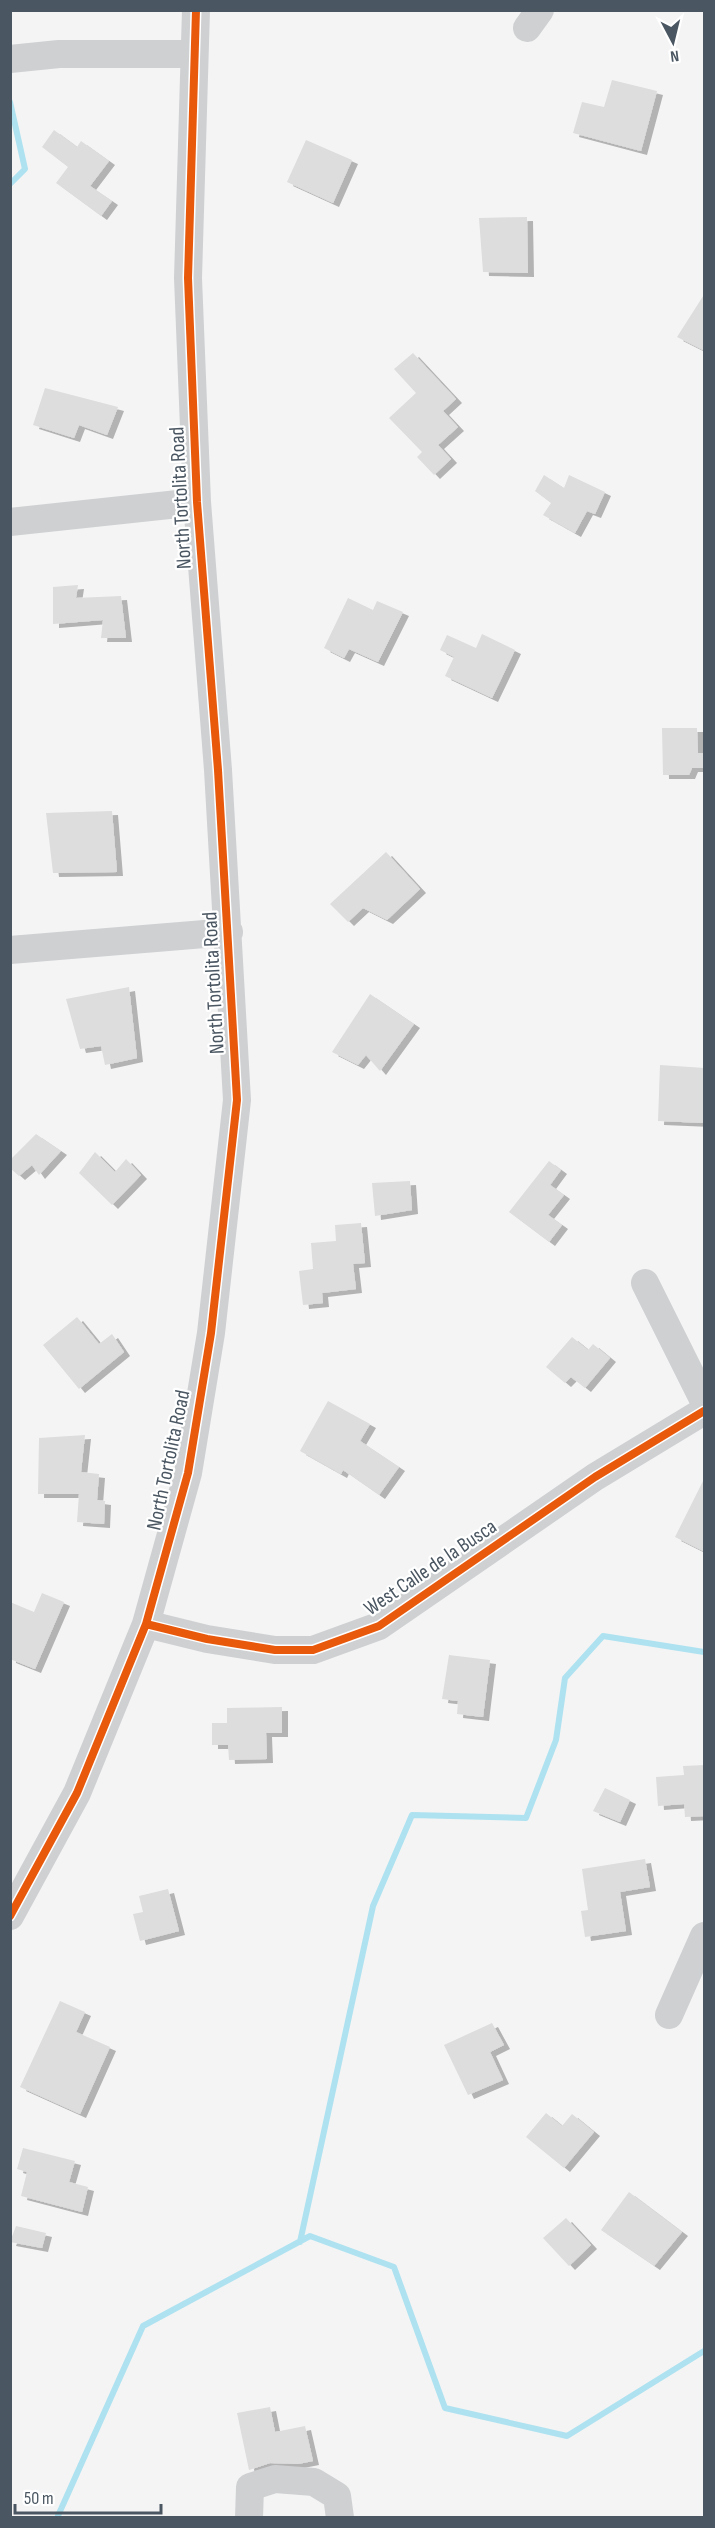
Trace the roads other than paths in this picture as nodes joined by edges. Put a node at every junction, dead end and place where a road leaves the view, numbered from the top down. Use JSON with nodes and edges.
{"nodes":[{"id":1,"x":196,"y":10,"type":"edge"},
{"id":2,"x":194,"y":54,"type":"junction"},
{"id":3,"x":10,"y":59,"type":"edge"},
{"id":4,"x":197,"y":502,"type":"junction"},
{"id":5,"x":10,"y":522,"type":"edge"},
{"id":6,"x":229,"y":932,"type":"junction"},
{"id":7,"x":10,"y":950,"type":"edge"},
{"id":8,"x":645,"y":1282,"type":"dead end"},
{"id":9,"x":705,"y":1401,"type":"edge"},
{"id":10,"x":705,"y":1411,"type":"edge"},
{"id":11,"x":146,"y":1624,"type":"junction"},
{"id":12,"x":10,"y":1916,"type":"edge"},
{"id":13,"x":705,"y":1936,"type":"edge"},
{"id":14,"x":669,"y":2015,"type":"dead end"},
{"id":15,"x":249,"y":2517,"type":"edge"},
{"id":16,"x":340,"y":2517,"type":"edge"}],
"edges":[{"from":1,"to":2,"type":"street","name":"North Tortolita Road"},
{"from":2,"to":3,"type":"street"},
{"from":2,"to":4,"type":"street","name":"North Tortolita Road"},
{"from":4,"to":5,"type":"street","name":"North Tortolita Road"},
{"from":4,"to":6,"type":"street","name":"North Tortolita Road"},
{"from":6,"to":7,"type":"street"},
{"from":6,"to":11,"type":"street","name":"North Tortolita Road"},
{"from":8,"to":9,"type":"street"},
{"from":10,"to":11,"type":"street","name":"West Calle de la Busca"},
{"from":11,"to":12,"type":"street","name":"North Tortolita Road"},
{"from":13,"to":14,"type":"street"},
{"from":15,"to":16,"type":"street"}]}
